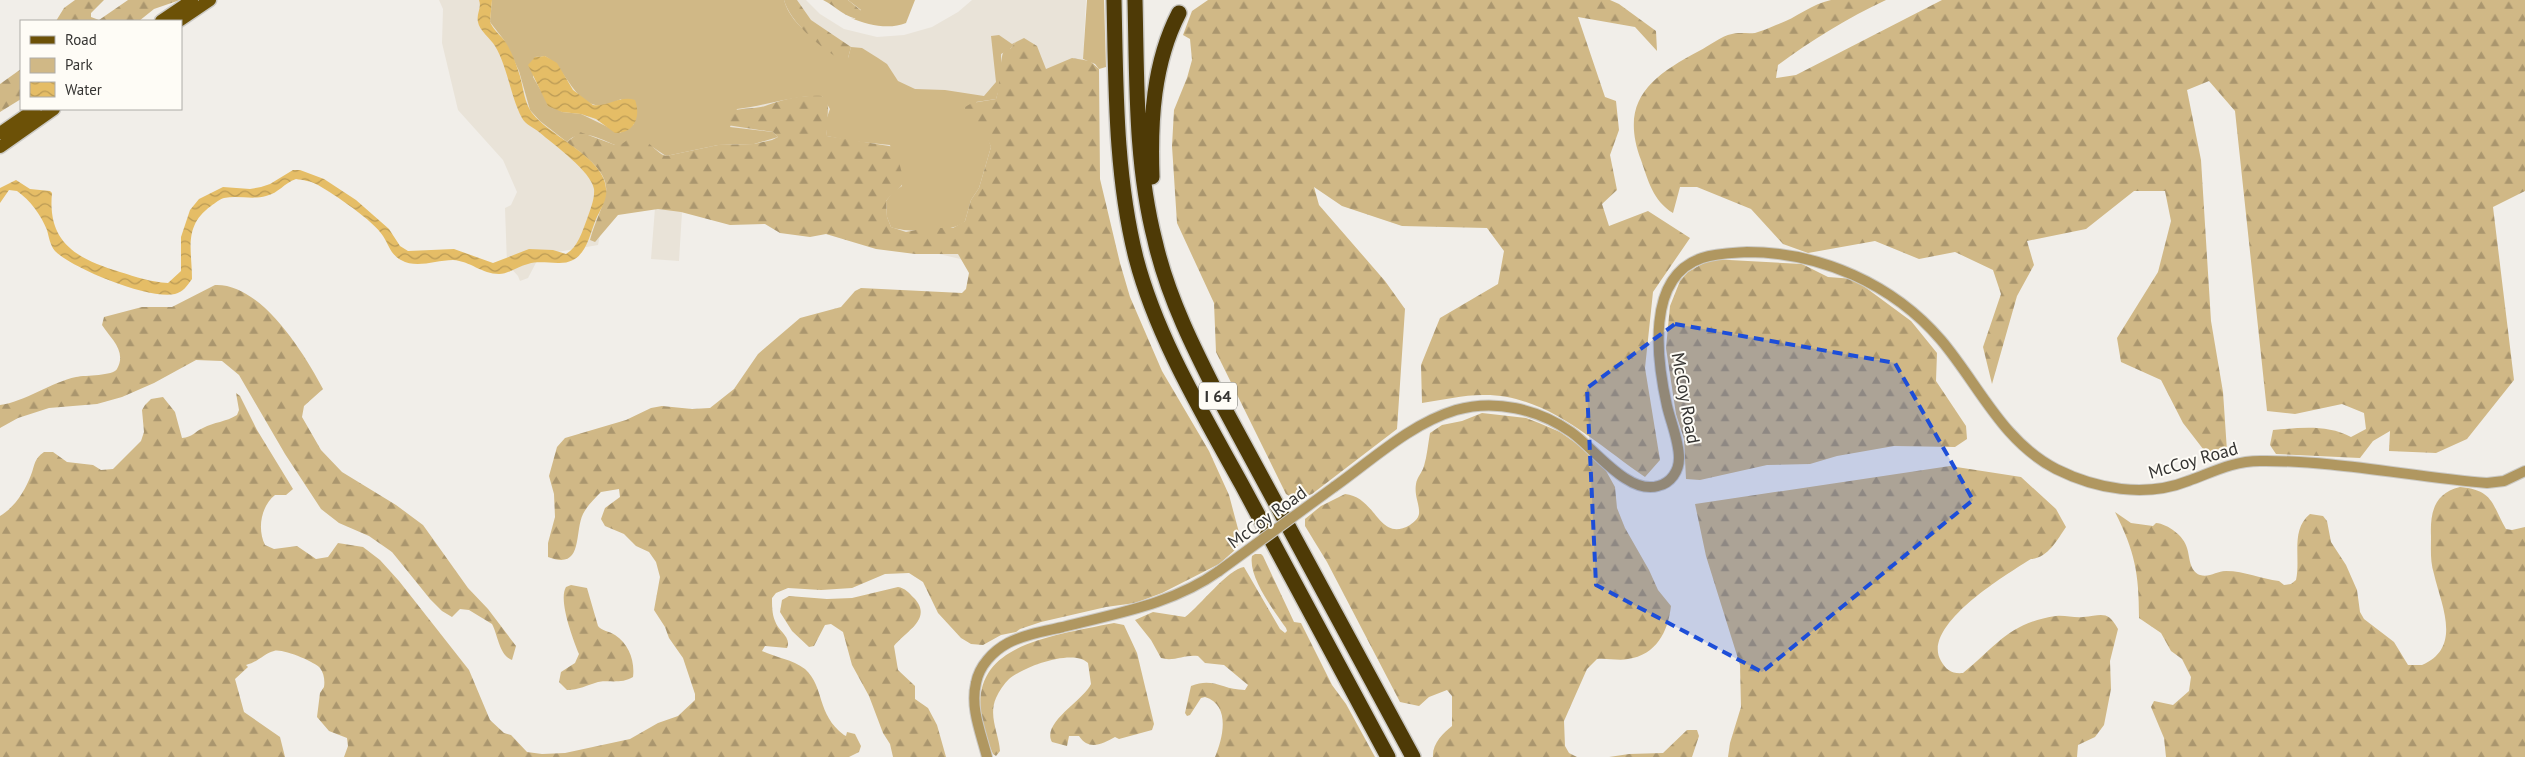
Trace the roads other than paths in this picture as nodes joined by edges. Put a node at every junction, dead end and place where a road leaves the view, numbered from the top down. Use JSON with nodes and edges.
{"nodes":[{"id":1,"x":192,"y":0,"type":"edge"},
{"id":2,"x":210,"y":0,"type":"edge"},
{"id":3,"x":1114,"y":0,"type":"edge"},
{"id":4,"x":1135,"y":0,"type":"edge"},
{"id":5,"x":1179,"y":13,"type":"dead end"},
{"id":6,"x":163,"y":20,"type":"edge"},
{"id":7,"x":180,"y":20,"type":"edge"},
{"id":8,"x":34,"y":110,"type":"edge"},
{"id":9,"x":53,"y":110,"type":"edge"},
{"id":10,"x":0,"y":134,"type":"edge"},
{"id":11,"x":0,"y":147,"type":"edge"},
{"id":12,"x":1154,"y":241,"type":"junction"},
{"id":13,"x":2525,"y":471,"type":"edge"},
{"id":14,"x":987,"y":757,"type":"edge"},
{"id":15,"x":1388,"y":757,"type":"edge"},
{"id":16,"x":1413,"y":757,"type":"edge"}],
"edges":[{"from":1,"to":6,"type":"main road"},
{"from":2,"to":7,"type":"main road"},
{"from":3,"to":15,"type":"highway","number":"I 64"},
{"from":4,"to":12,"type":"highway","number":"I 64"},
{"from":5,"to":12,"type":"highway"},
{"from":8,"to":10,"type":"main road"},
{"from":9,"to":11,"type":"main road"},
{"from":12,"to":16,"type":"highway","number":"I 64"},
{"from":13,"to":14,"type":"street","name":"McCoy Road","bridge":true}]}
